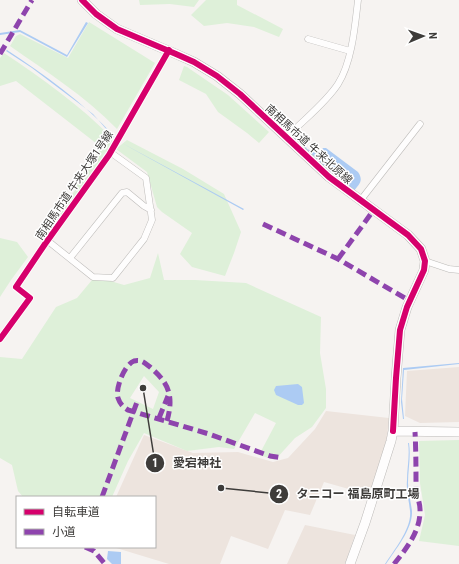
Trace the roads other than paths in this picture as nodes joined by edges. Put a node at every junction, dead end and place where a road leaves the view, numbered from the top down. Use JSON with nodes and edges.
{"nodes":[{"id":1,"x":82,"y":0,"type":"edge"},
{"id":2,"x":358,"y":0,"type":"edge"},
{"id":3,"x":308,"y":39,"type":"dead end"},
{"id":4,"x":169,"y":50,"type":"junction"},
{"id":5,"x":350,"y":51,"type":"junction"},
{"id":6,"x":420,"y":124,"type":"dead end"},
{"id":7,"x":286,"y":138,"type":"junction"},
{"id":8,"x":110,"y":152,"type":"junction"},
{"id":9,"x":360,"y":201,"type":"junction"},
{"id":10,"x":151,"y":210,"type":"junction"},
{"id":11,"x":48,"y":241,"type":"junction"},
{"id":12,"x":70,"y":258,"type":"junction"},
{"id":13,"x":425,"y":261,"type":"junction"},
{"id":14,"x":459,"y":270,"type":"edge"},
{"id":15,"x":0,"y":339,"type":"edge"},
{"id":16,"x":393,"y":431,"type":"junction"},
{"id":17,"x":459,"y":432,"type":"edge"},
{"id":18,"x":350,"y":564,"type":"edge"}],
"edges":[{"from":1,"to":4,"type":"street","name":"南相馬市道 牛来北原線"},
{"from":2,"to":5,"type":"street"},
{"from":3,"to":5,"type":"street"},
{"from":4,"to":7,"type":"street","name":"南相馬市道 牛来北原線"},
{"from":4,"to":8,"type":"street","name":"南相馬市道 牛来大塚1号線"},
{"from":5,"to":7,"type":"street"},
{"from":6,"to":9,"type":"street"},
{"from":7,"to":9,"type":"street","name":"南相馬市道 牛来北原線"},
{"from":8,"to":10,"type":"street"},
{"from":8,"to":11,"type":"street","name":"南相馬市道 牛来大塚1号線"},
{"from":9,"to":13,"type":"street","name":"南相馬市道 牛来北原線"},
{"from":10,"to":12,"type":"street"},
{"from":10,"to":12,"type":"street"},
{"from":11,"to":12,"type":"street"},
{"from":11,"to":15,"type":"street","name":"南相馬市道 牛来大塚1号線"},
{"from":13,"to":14,"type":"street"},
{"from":13,"to":16,"type":"street"},
{"from":16,"to":17,"type":"street"},
{"from":16,"to":18,"type":"street"}]}
